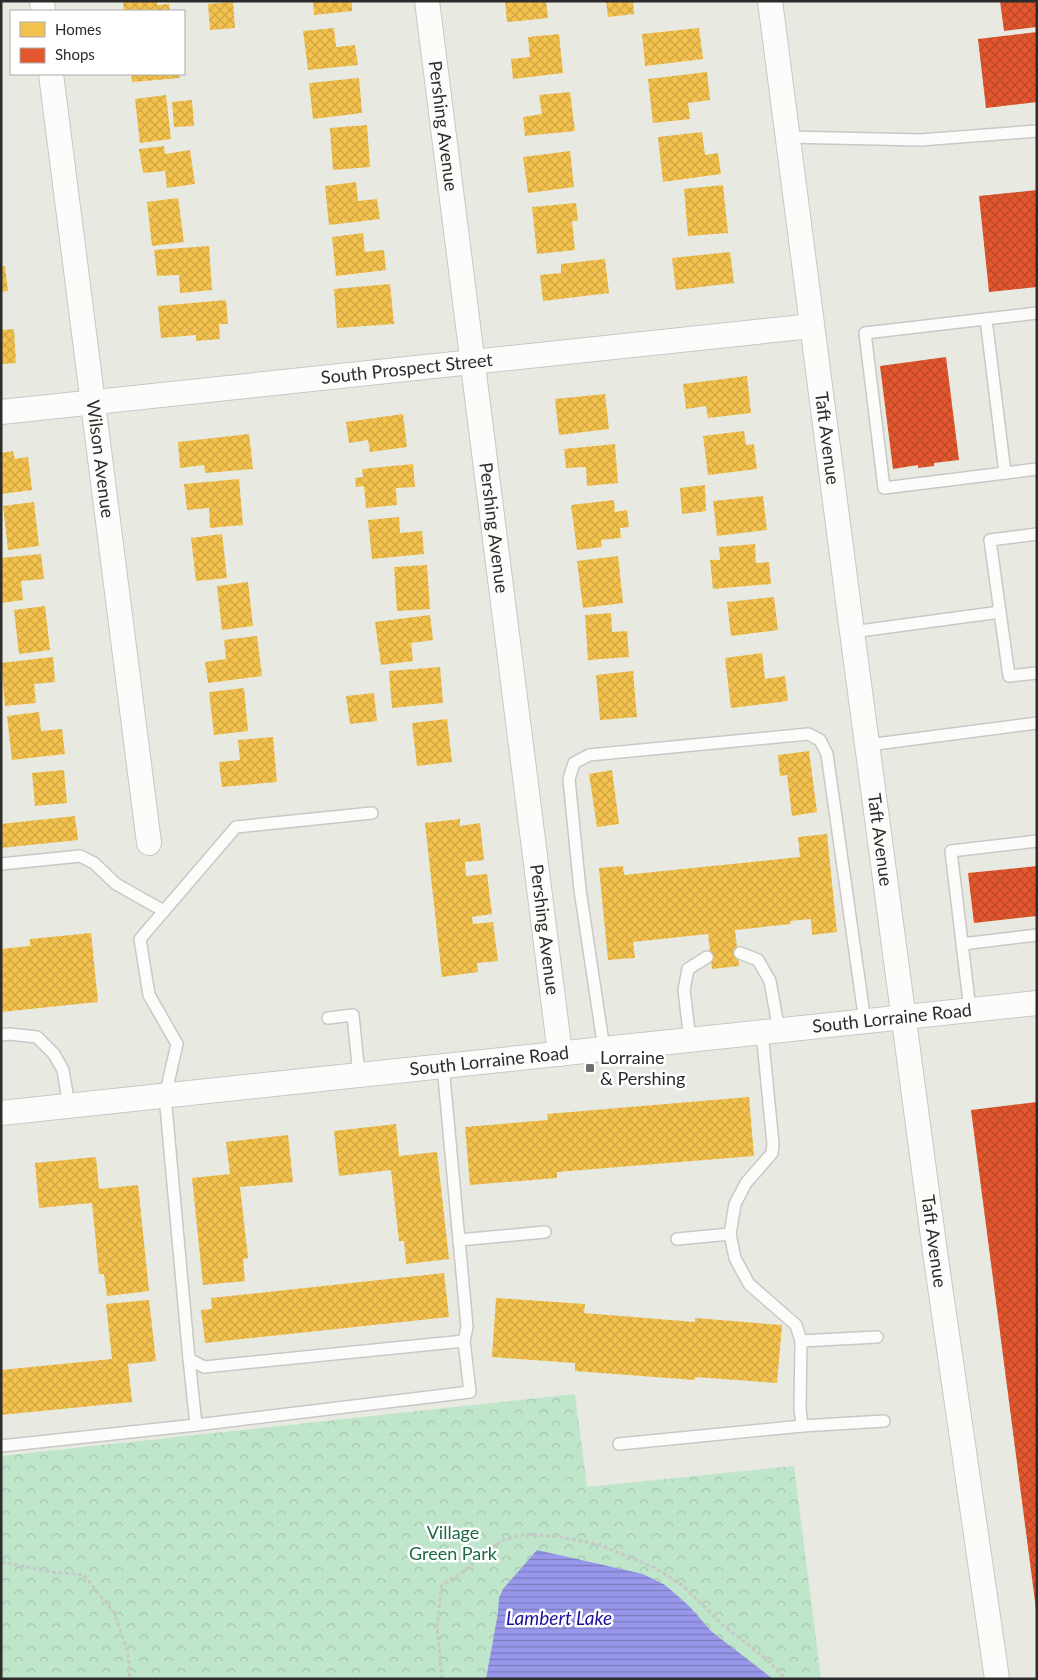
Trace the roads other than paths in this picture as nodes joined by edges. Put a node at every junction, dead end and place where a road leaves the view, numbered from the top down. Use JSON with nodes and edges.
{"nodes":[{"id":1,"x":427,"y":1,"type":"edge"},
{"id":2,"x":770,"y":1,"type":"edge"},
{"id":3,"x":51,"y":75,"type":"edge"},
{"id":4,"x":1037,"y":131,"type":"edge"},
{"id":5,"x":788,"y":137,"type":"junction"},
{"id":6,"x":1037,"y":312,"type":"edge"},
{"id":7,"x":986,"y":319,"type":"junction"},
{"id":8,"x":812,"y":326,"type":"junction"},
{"id":9,"x":473,"y":362,"type":"junction"},
{"id":10,"x":94,"y":403,"type":"junction"},
{"id":11,"x":1,"y":412,"type":"edge"},
{"id":12,"x":1037,"y":469,"type":"edge"},
{"id":13,"x":1005,"y":473,"type":"junction"},
{"id":14,"x":1037,"y":534,"type":"edge"},
{"id":15,"x":1000,"y":612,"type":"junction"},
{"id":16,"x":852,"y":632,"type":"junction"},
{"id":17,"x":1037,"y":673,"type":"edge"},
{"id":18,"x":1037,"y":723,"type":"edge"},
{"id":19,"x":868,"y":745,"type":"junction"},
{"id":20,"x":372,"y":813,"type":"dead end"},
{"id":21,"x":1037,"y":841,"type":"edge"},
{"id":22,"x":149,"y":843,"type":"dead end"},
{"id":23,"x":1,"y":864,"type":"edge"},
{"id":24,"x":164,"y":910,"type":"junction"},
{"id":25,"x":1037,"y":935,"type":"edge"},
{"id":26,"x":962,"y":944,"type":"junction"},
{"id":27,"x":740,"y":953,"type":"dead end"},
{"id":28,"x":707,"y":957,"type":"dead end"},
{"id":29,"x":1037,"y":1003,"type":"edge"},
{"id":30,"x":970,"y":1010,"type":"junction"},
{"id":31,"x":328,"y":1018,"type":"dead end"},
{"id":32,"x":904,"y":1018,"type":"junction"},
{"id":33,"x":865,"y":1022,"type":"junction"},
{"id":34,"x":771,"y":1032,"type":"junction"},
{"id":35,"x":1,"y":1035,"type":"edge"},
{"id":36,"x":690,"y":1040,"type":"junction"},
{"id":37,"x":604,"y":1049,"type":"junction"},
{"id":38,"x":560,"y":1054,"type":"junction"},
{"id":39,"x":443,"y":1066,"type":"junction"},
{"id":40,"x":359,"y":1075,"type":"junction"},
{"id":41,"x":165,"y":1096,"type":"junction"},
{"id":42,"x":69,"y":1106,"type":"junction"},
{"id":43,"x":1,"y":1113,"type":"edge"},
{"id":44,"x":546,"y":1232,"type":"dead end"},
{"id":45,"x":730,"y":1234,"type":"junction"},
{"id":46,"x":677,"y":1239,"type":"dead end"},
{"id":47,"x":459,"y":1240,"type":"junction"},
{"id":48,"x":877,"y":1337,"type":"dead end"},
{"id":49,"x":464,"y":1341,"type":"junction"},
{"id":50,"x":801,"y":1341,"type":"junction"},
{"id":51,"x":189,"y":1359,"type":"junction"},
{"id":52,"x":884,"y":1421,"type":"dead end"},
{"id":53,"x":196,"y":1425,"type":"junction"},
{"id":54,"x":802,"y":1426,"type":"junction"},
{"id":55,"x":619,"y":1444,"type":"dead end"},
{"id":56,"x":1,"y":1446,"type":"edge"},
{"id":57,"x":997,"y":1679,"type":"edge"}],
"edges":[{"from":1,"to":9,"type":"street","name":"Pershing Avenue"},
{"from":2,"to":5,"type":"street","name":"Taft Avenue"},
{"from":3,"to":10,"type":"street","name":"Wilson Avenue"},
{"from":4,"to":5,"type":"lane"},
{"from":5,"to":8,"type":"street","name":"Taft Avenue"},
{"from":6,"to":7,"type":"lane"},
{"from":7,"to":13,"type":"lane"},
{"from":7,"to":13,"type":"lane"},
{"from":8,"to":9,"type":"street","name":"South Prospect Street"},
{"from":8,"to":16,"type":"street","name":"Taft Avenue"},
{"from":9,"to":10,"type":"street","name":"South Prospect Street"},
{"from":9,"to":38,"type":"street","name":"Pershing Avenue"},
{"from":10,"to":11,"type":"street","name":"South Prospect Street"},
{"from":10,"to":22,"type":"street","name":"Wilson Avenue"},
{"from":12,"to":13,"type":"lane"},
{"from":14,"to":15,"type":"lane"},
{"from":15,"to":16,"type":"lane"},
{"from":15,"to":17,"type":"lane"},
{"from":16,"to":19,"type":"street","name":"Taft Avenue"},
{"from":18,"to":19,"type":"lane"},
{"from":19,"to":32,"type":"street","name":"Taft Avenue"},
{"from":20,"to":24,"type":"lane"},
{"from":21,"to":26,"type":"lane"},
{"from":23,"to":24,"type":"lane"},
{"from":24,"to":41,"type":"lane"},
{"from":25,"to":26,"type":"lane"},
{"from":26,"to":30,"type":"lane"},
{"from":27,"to":34,"type":"lane"},
{"from":28,"to":36,"type":"lane"},
{"from":29,"to":30,"type":"street","name":"South Lorraine Road"},
{"from":30,"to":32,"type":"street","name":"South Lorraine Road"},
{"from":31,"to":40,"type":"lane"},
{"from":32,"to":33,"type":"street","name":"South Lorraine Road"},
{"from":32,"to":57,"type":"street","name":"Taft Avenue"},
{"from":33,"to":34,"type":"street","name":"South Lorraine Road"},
{"from":33,"to":37,"type":"lane"},
{"from":34,"to":36,"type":"street","name":"South Lorraine Road"},
{"from":34,"to":45,"type":"lane"},
{"from":35,"to":42,"type":"lane"},
{"from":36,"to":37,"type":"street","name":"South Lorraine Road"},
{"from":37,"to":38,"type":"street","name":"South Lorraine Road"},
{"from":38,"to":39,"type":"street","name":"South Lorraine Road"},
{"from":39,"to":40,"type":"street","name":"South Lorraine Road"},
{"from":39,"to":47,"type":"lane"},
{"from":40,"to":41,"type":"street","name":"South Lorraine Road"},
{"from":41,"to":42,"type":"street","name":"South Lorraine Road"},
{"from":41,"to":51,"type":"lane"},
{"from":42,"to":43,"type":"street","name":"South Lorraine Road"},
{"from":44,"to":47,"type":"lane"},
{"from":45,"to":46,"type":"lane"},
{"from":45,"to":50,"type":"lane"},
{"from":47,"to":49,"type":"lane"},
{"from":48,"to":50,"type":"lane"},
{"from":49,"to":51,"type":"lane"},
{"from":49,"to":53,"type":"lane"},
{"from":50,"to":54,"type":"lane"},
{"from":51,"to":53,"type":"lane"},
{"from":52,"to":54,"type":"lane"},
{"from":53,"to":56,"type":"lane"},
{"from":54,"to":55,"type":"lane"}]}
